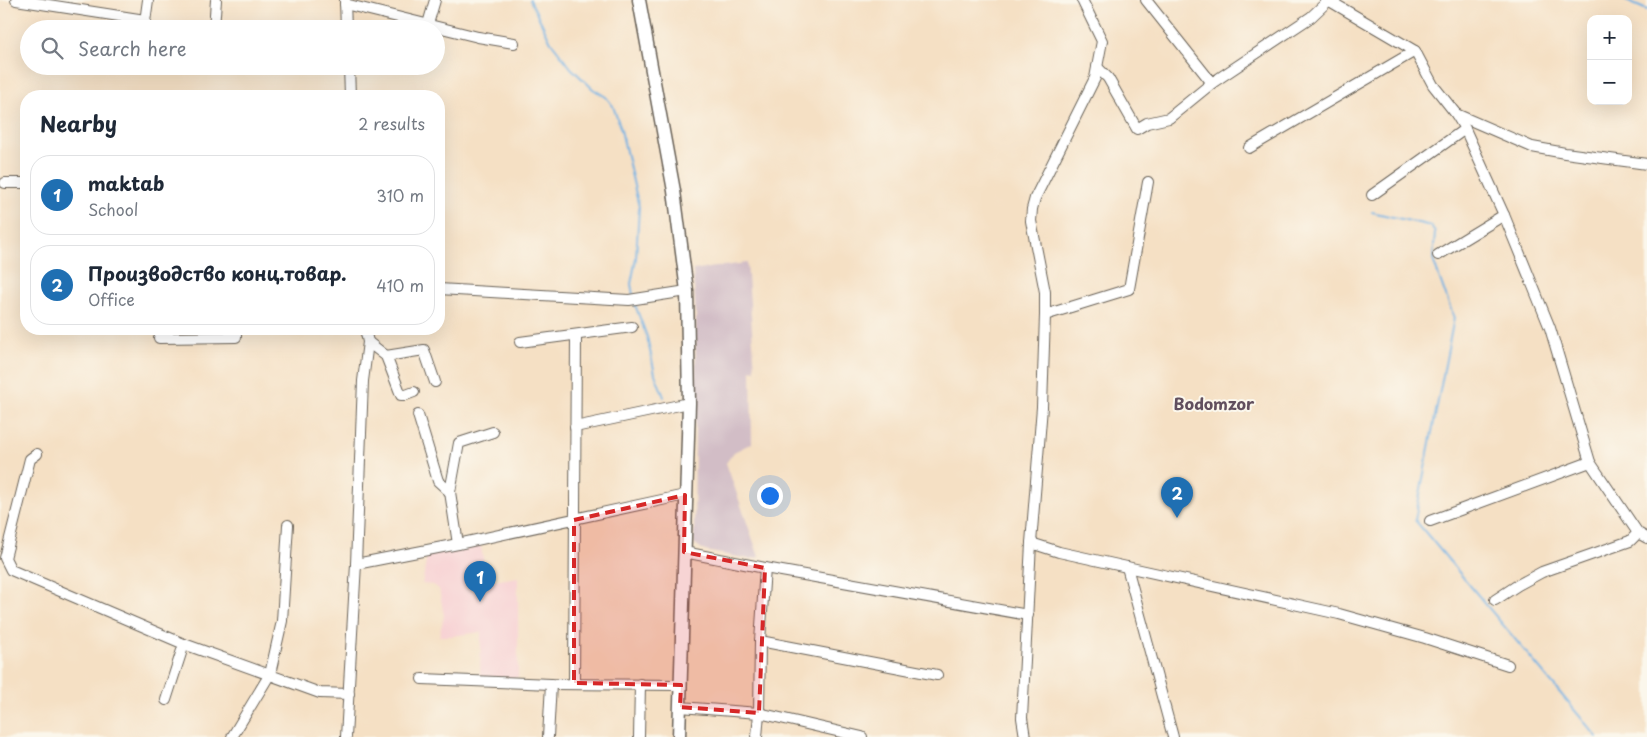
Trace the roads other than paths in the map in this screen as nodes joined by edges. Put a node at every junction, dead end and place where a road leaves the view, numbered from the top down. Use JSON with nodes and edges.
{"nodes":[{"id":1,"x":16,"y":0,"type":"edge"},
{"id":2,"x":148,"y":0,"type":"edge"},
{"id":3,"x":216,"y":0,"type":"edge"},
{"id":4,"x":435,"y":0,"type":"edge"},
{"id":5,"x":640,"y":0,"type":"edge"},
{"id":6,"x":1082,"y":0,"type":"edge"},
{"id":7,"x":1146,"y":0,"type":"edge"},
{"id":8,"x":1328,"y":0,"type":"edge"},
{"id":9,"x":345,"y":2,"type":"edge"},
{"id":10,"x":124,"y":20,"type":"edge"},
{"id":11,"x":146,"y":20,"type":"edge"},
{"id":12,"x":215,"y":20,"type":"edge"},
{"id":13,"x":346,"y":20,"type":"edge"},
{"id":14,"x":413,"y":20,"type":"edge"},
{"id":15,"x":429,"y":20,"type":"edge"},
{"id":16,"x":445,"y":28,"type":"edge"},
{"id":17,"x":514,"y":43,"type":"dead end"},
{"id":18,"x":1415,"y":51,"type":"junction"},
{"id":19,"x":1097,"y":67,"type":"junction"},
{"id":20,"x":349,"y":75,"type":"edge"},
{"id":21,"x":1212,"y":83,"type":"junction"},
{"id":22,"x":350,"y":90,"type":"edge"},
{"id":23,"x":1456,"y":114,"type":"junction"},
{"id":24,"x":1465,"y":129,"type":"junction"},
{"id":25,"x":1249,"y":148,"type":"dead end"},
{"id":26,"x":1647,"y":164,"type":"edge"},
{"id":27,"x":1148,"y":182,"type":"dead end"},
{"id":28,"x":5,"y":183,"type":"dead end"},
{"id":29,"x":20,"y":184,"type":"edge"},
{"id":30,"x":1372,"y":195,"type":"dead end"},
{"id":31,"x":1504,"y":215,"type":"junction"},
{"id":32,"x":1438,"y":255,"type":"dead end"},
{"id":33,"x":445,"y":290,"type":"edge"},
{"id":34,"x":687,"y":291,"type":"junction"},
{"id":35,"x":1046,"y":315,"type":"junction"},
{"id":36,"x":632,"y":327,"type":"dead end"},
{"id":37,"x":236,"y":335,"type":"edge"},
{"id":38,"x":366,"y":335,"type":"edge"},
{"id":39,"x":576,"y":336,"type":"junction"},
{"id":40,"x":159,"y":338,"type":"dead end"},
{"id":41,"x":368,"y":342,"type":"junction"},
{"id":42,"x":520,"y":342,"type":"dead end"},
{"id":43,"x":386,"y":356,"type":"junction"},
{"id":44,"x":435,"y":382,"type":"dead end"},
{"id":45,"x":414,"y":392,"type":"dead end"},
{"id":46,"x":689,"y":403,"type":"junction"},
{"id":47,"x":418,"y":415,"type":"dead end"},
{"id":48,"x":575,"y":427,"type":"junction"},
{"id":49,"x":493,"y":432,"type":"dead end"},
{"id":50,"x":37,"y":454,"type":"dead end"},
{"id":51,"x":1590,"y":462,"type":"junction"},
{"id":52,"x":450,"y":492,"type":"junction"},
{"id":53,"x":685,"y":496,"type":"junction"},
{"id":54,"x":574,"y":520,"type":"junction"},
{"id":55,"x":1430,"y":521,"type":"dead end"},
{"id":56,"x":288,"y":525,"type":"dead end"},
{"id":57,"x":1643,"y":535,"type":"edge"},
{"id":58,"x":1031,"y":543,"type":"junction"},
{"id":59,"x":458,"y":544,"type":"junction"},
{"id":60,"x":684,"y":552,"type":"junction"},
{"id":61,"x":356,"y":564,"type":"junction"},
{"id":62,"x":1127,"y":567,"type":"junction"},
{"id":63,"x":765,"y":568,"type":"junction"},
{"id":64,"x":1495,"y":600,"type":"dead end"},
{"id":65,"x":1028,"y":615,"type":"junction"},
{"id":66,"x":760,"y":641,"type":"junction"},
{"id":67,"x":184,"y":644,"type":"junction"},
{"id":68,"x":1508,"y":665,"type":"dead end"},
{"id":69,"x":270,"y":674,"type":"junction"},
{"id":70,"x":937,"y":675,"type":"dead end"},
{"id":71,"x":422,"y":679,"type":"dead end"},
{"id":72,"x":574,"y":683,"type":"junction"},
{"id":73,"x":551,"y":684,"type":"junction"},
{"id":74,"x":640,"y":684,"type":"junction"},
{"id":75,"x":681,"y":685,"type":"junction"},
{"id":76,"x":349,"y":694,"type":"junction"},
{"id":77,"x":166,"y":700,"type":"dead end"},
{"id":78,"x":680,"y":707,"type":"junction"},
{"id":79,"x":759,"y":713,"type":"junction"},
{"id":80,"x":834,"y":734,"type":"edge"},
{"id":81,"x":232,"y":737,"type":"edge"},
{"id":82,"x":346,"y":737,"type":"edge"},
{"id":83,"x":548,"y":737,"type":"edge"},
{"id":84,"x":639,"y":737,"type":"edge"},
{"id":85,"x":679,"y":737,"type":"edge"},
{"id":86,"x":757,"y":737,"type":"edge"},
{"id":87,"x":862,"y":737,"type":"edge"},
{"id":88,"x":1024,"y":737,"type":"edge"},
{"id":89,"x":1172,"y":737,"type":"edge"}],
"edges":[{"from":1,"to":10,"type":"street"},
{"from":2,"to":11,"type":"street"},
{"from":3,"to":12,"type":"street"},
{"from":4,"to":15,"type":"street"},
{"from":5,"to":34,"type":"main road"},
{"from":6,"to":19,"type":"street"},
{"from":7,"to":21,"type":"street"},
{"from":8,"to":18,"type":"street"},
{"from":8,"to":21,"type":"street"},
{"from":9,"to":13,"type":"street"},
{"from":9,"to":14,"type":"street"},
{"from":16,"to":17,"type":"street"},
{"from":18,"to":23,"type":"street"},
{"from":18,"to":25,"type":"street"},
{"from":19,"to":21,"type":"street"},
{"from":19,"to":35,"type":"street"},
{"from":20,"to":22,"type":"street"},
{"from":23,"to":24,"type":"street"},
{"from":23,"to":26,"type":"street"},
{"from":24,"to":30,"type":"street"},
{"from":24,"to":31,"type":"street"},
{"from":27,"to":35,"type":"street"},
{"from":28,"to":29,"type":"street"},
{"from":31,"to":32,"type":"street"},
{"from":31,"to":51,"type":"street"},
{"from":33,"to":34,"type":"street"},
{"from":34,"to":46,"type":"main road"},
{"from":35,"to":58,"type":"street"},
{"from":36,"to":39,"type":"street"},
{"from":37,"to":40,"type":"street"},
{"from":38,"to":41,"type":"street"},
{"from":39,"to":42,"type":"street"},
{"from":39,"to":48,"type":"street"},
{"from":41,"to":43,"type":"street"},
{"from":41,"to":61,"type":"street"},
{"from":43,"to":44,"type":"street"},
{"from":43,"to":45,"type":"street"},
{"from":46,"to":48,"type":"street"},
{"from":46,"to":53,"type":"main road"},
{"from":47,"to":52,"type":"street"},
{"from":48,"to":54,"type":"street"},
{"from":49,"to":52,"type":"street"},
{"from":50,"to":67,"type":"street"},
{"from":51,"to":55,"type":"street"},
{"from":51,"to":57,"type":"street"},
{"from":52,"to":59,"type":"street"},
{"from":53,"to":54,"type":"street"},
{"from":53,"to":60,"type":"main road"},
{"from":54,"to":59,"type":"street"},
{"from":54,"to":72,"type":"street"},
{"from":56,"to":69,"type":"street"},
{"from":57,"to":64,"type":"street"},
{"from":58,"to":62,"type":"street"},
{"from":58,"to":65,"type":"street"},
{"from":59,"to":61,"type":"street"},
{"from":60,"to":63,"type":"street"},
{"from":60,"to":75,"type":"main road"},
{"from":61,"to":76,"type":"street"},
{"from":62,"to":68,"type":"street"},
{"from":62,"to":89,"type":"street"},
{"from":63,"to":65,"type":"street"},
{"from":63,"to":66,"type":"street"},
{"from":65,"to":88,"type":"street"},
{"from":66,"to":70,"type":"street"},
{"from":66,"to":79,"type":"street"},
{"from":67,"to":69,"type":"street"},
{"from":67,"to":77,"type":"street"},
{"from":69,"to":76,"type":"street"},
{"from":69,"to":81,"type":"street"},
{"from":71,"to":73,"type":"street"},
{"from":72,"to":73,"type":"street"},
{"from":72,"to":74,"type":"street"},
{"from":73,"to":83,"type":"street"},
{"from":74,"to":75,"type":"street"},
{"from":74,"to":84,"type":"street"},
{"from":75,"to":78,"type":"main road"},
{"from":76,"to":82,"type":"street"},
{"from":78,"to":79,"type":"street"},
{"from":78,"to":85,"type":"main road"},
{"from":79,"to":80,"type":"street"},
{"from":79,"to":86,"type":"street"},
{"from":80,"to":87,"type":"street"}]}
